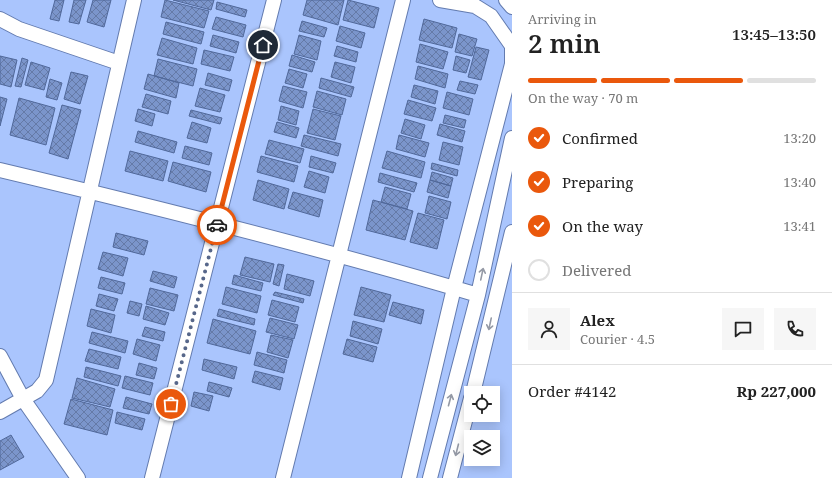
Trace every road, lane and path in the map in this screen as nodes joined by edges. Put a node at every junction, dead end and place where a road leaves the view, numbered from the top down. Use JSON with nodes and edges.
{"nodes":[{"id":1,"x":134,"y":0,"type":"edge"},
{"id":2,"x":274,"y":0,"type":"edge"},
{"id":3,"x":403,"y":0,"type":"edge"},
{"id":4,"x":440,"y":0,"type":"edge"},
{"id":5,"x":506,"y":0,"type":"edge"},
{"id":6,"x":512,"y":7,"type":"edge"},
{"id":7,"x":0,"y":18,"type":"edge"},
{"id":8,"x":119,"y":64,"type":"junction"},
{"id":9,"x":512,"y":143,"type":"edge"},
{"id":10,"x":0,"y":170,"type":"edge"},
{"id":11,"x":89,"y":192,"type":"junction"},
{"id":12,"x":217,"y":225,"type":"junction"},
{"id":13,"x":512,"y":232,"type":"edge"},
{"id":14,"x":338,"y":256,"type":"junction"},
{"id":15,"x":454,"y":288,"type":"junction"},
{"id":16,"x":478,"y":295,"type":"junction"},
{"id":17,"x":0,"y":356,"type":"edge"},
{"id":18,"x":474,"y":386,"type":"edge"},
{"id":19,"x":23,"y":399,"type":"junction"},
{"id":20,"x":0,"y":412,"type":"edge"},
{"id":21,"x":465,"y":422,"type":"edge"},
{"id":22,"x":443,"y":425,"type":"junction"},
{"id":23,"x":462,"y":432,"type":"junction"},
{"id":24,"x":78,"y":478,"type":"edge"},
{"id":25,"x":152,"y":478,"type":"edge"},
{"id":26,"x":283,"y":478,"type":"edge"},
{"id":27,"x":409,"y":478,"type":"edge"},
{"id":28,"x":430,"y":478,"type":"edge"},
{"id":29,"x":450,"y":478,"type":"edge"}],
"edges":[{"from":1,"to":8,"type":"street"},
{"from":2,"to":12,"type":"street"},
{"from":3,"to":14,"type":"street"},
{"from":4,"to":15,"type":"street"},
{"from":5,"to":6,"type":"street"},
{"from":7,"to":8,"type":"street"},
{"from":8,"to":11,"type":"street"},
{"from":16,"to":9,"type":"street","one_way":true},
{"from":10,"to":11,"type":"street"},
{"from":11,"to":12,"type":"street"},
{"from":11,"to":19,"type":"street"},
{"from":12,"to":14,"type":"street"},
{"from":12,"to":25,"type":"street"},
{"from":13,"to":18,"type":"street","one_way":true},
{"from":14,"to":15,"type":"street"},
{"from":14,"to":26,"type":"street"},
{"from":15,"to":16,"type":"street"},
{"from":15,"to":27,"type":"street"},
{"from":22,"to":16,"type":"street","one_way":true},
{"from":17,"to":19,"type":"street"},
{"from":19,"to":20,"type":"street"},
{"from":19,"to":24,"type":"street"},
{"from":21,"to":23,"type":"street"},
{"from":22,"to":23,"type":"street"},
{"from":22,"to":28,"type":"street"},
{"from":23,"to":29,"type":"street","one_way":true}]}
